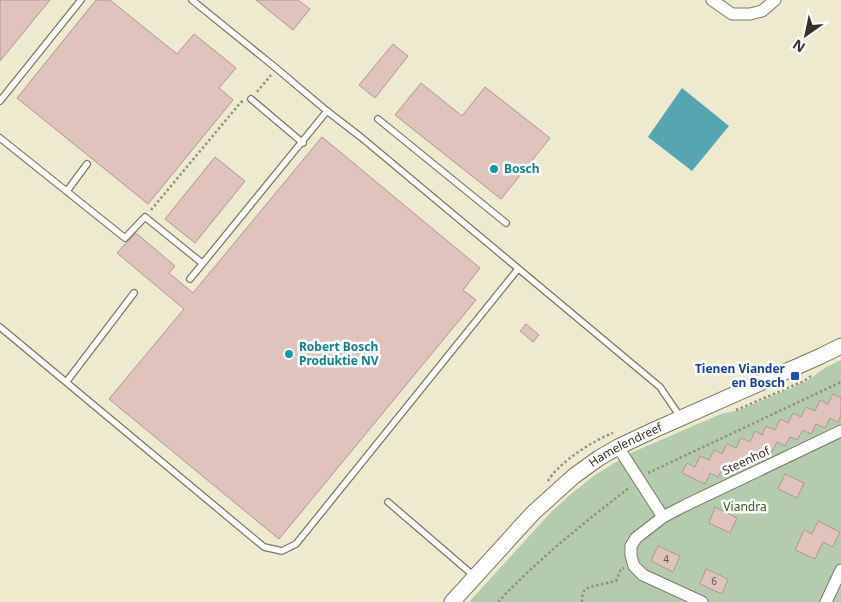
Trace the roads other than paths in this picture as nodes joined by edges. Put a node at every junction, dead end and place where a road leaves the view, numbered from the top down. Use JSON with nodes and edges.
{"nodes":[{"id":1,"x":80,"y":0,"type":"edge"},
{"id":2,"x":192,"y":0,"type":"edge"},
{"id":3,"x":712,"y":0,"type":"edge"},
{"id":4,"x":775,"y":0,"type":"edge"},
{"id":5,"x":251,"y":99,"type":"road end"},
{"id":6,"x":0,"y":101,"type":"edge"},
{"id":7,"x":327,"y":111,"type":"junction"},
{"id":8,"x":378,"y":119,"type":"dead end"},
{"id":9,"x":0,"y":138,"type":"edge"},
{"id":10,"x":303,"y":142,"type":"junction"},
{"id":11,"x":87,"y":164,"type":"dead end"},
{"id":12,"x":67,"y":191,"type":"junction"},
{"id":13,"x":506,"y":223,"type":"dead end"},
{"id":14,"x":202,"y":263,"type":"junction"},
{"id":15,"x":518,"y":269,"type":"junction"},
{"id":16,"x":190,"y":279,"type":"dead end"},
{"id":17,"x":134,"y":293,"type":"dead end"},
{"id":18,"x":0,"y":327,"type":"edge"},
{"id":19,"x":841,"y":346,"type":"edge"},
{"id":20,"x":67,"y":381,"type":"junction"},
{"id":21,"x":681,"y":418,"type":"junction"},
{"id":22,"x":841,"y":431,"type":"edge"},
{"id":23,"x":618,"y":446,"type":"junction"},
{"id":24,"x":388,"y":502,"type":"dead end"},
{"id":25,"x":663,"y":517,"type":"junction"},
{"id":26,"x":841,"y":570,"type":"edge"},
{"id":27,"x":475,"y":577,"type":"junction"},
{"id":28,"x":452,"y":602,"type":"edge"},
{"id":29,"x":702,"y":602,"type":"edge"},
{"id":30,"x":826,"y":602,"type":"edge"}],
"edges":[{"from":1,"to":6,"type":"lane"},
{"from":2,"to":7,"type":"lane"},
{"from":3,"to":4,"type":"street"},
{"from":5,"to":10,"type":"lane"},
{"from":7,"to":10,"type":"lane"},
{"from":7,"to":15,"type":"lane"},
{"from":8,"to":13,"type":"lane"},
{"from":9,"to":12,"type":"lane"},
{"from":10,"to":14,"type":"lane"},
{"from":11,"to":12,"type":"lane"},
{"from":12,"to":14,"type":"lane"},
{"from":14,"to":16,"type":"lane"},
{"from":15,"to":20,"type":"lane"},
{"from":15,"to":21,"type":"lane"},
{"from":17,"to":20,"type":"lane"},
{"from":18,"to":20,"type":"lane"},
{"from":19,"to":21,"type":"street","name":"Hamelendreef"},
{"from":21,"to":23,"type":"street","name":"Hamelendreef"},
{"from":22,"to":25,"type":"street","name":"Steenhof"},
{"from":23,"to":25,"type":"street"},
{"from":23,"to":27,"type":"street","name":"Hamelendreef"},
{"from":24,"to":27,"type":"lane"},
{"from":25,"to":29,"type":"street","name":"Steenhof"},
{"from":26,"to":30,"type":"street"},
{"from":27,"to":28,"type":"street","name":"Hamelendreef"}]}
